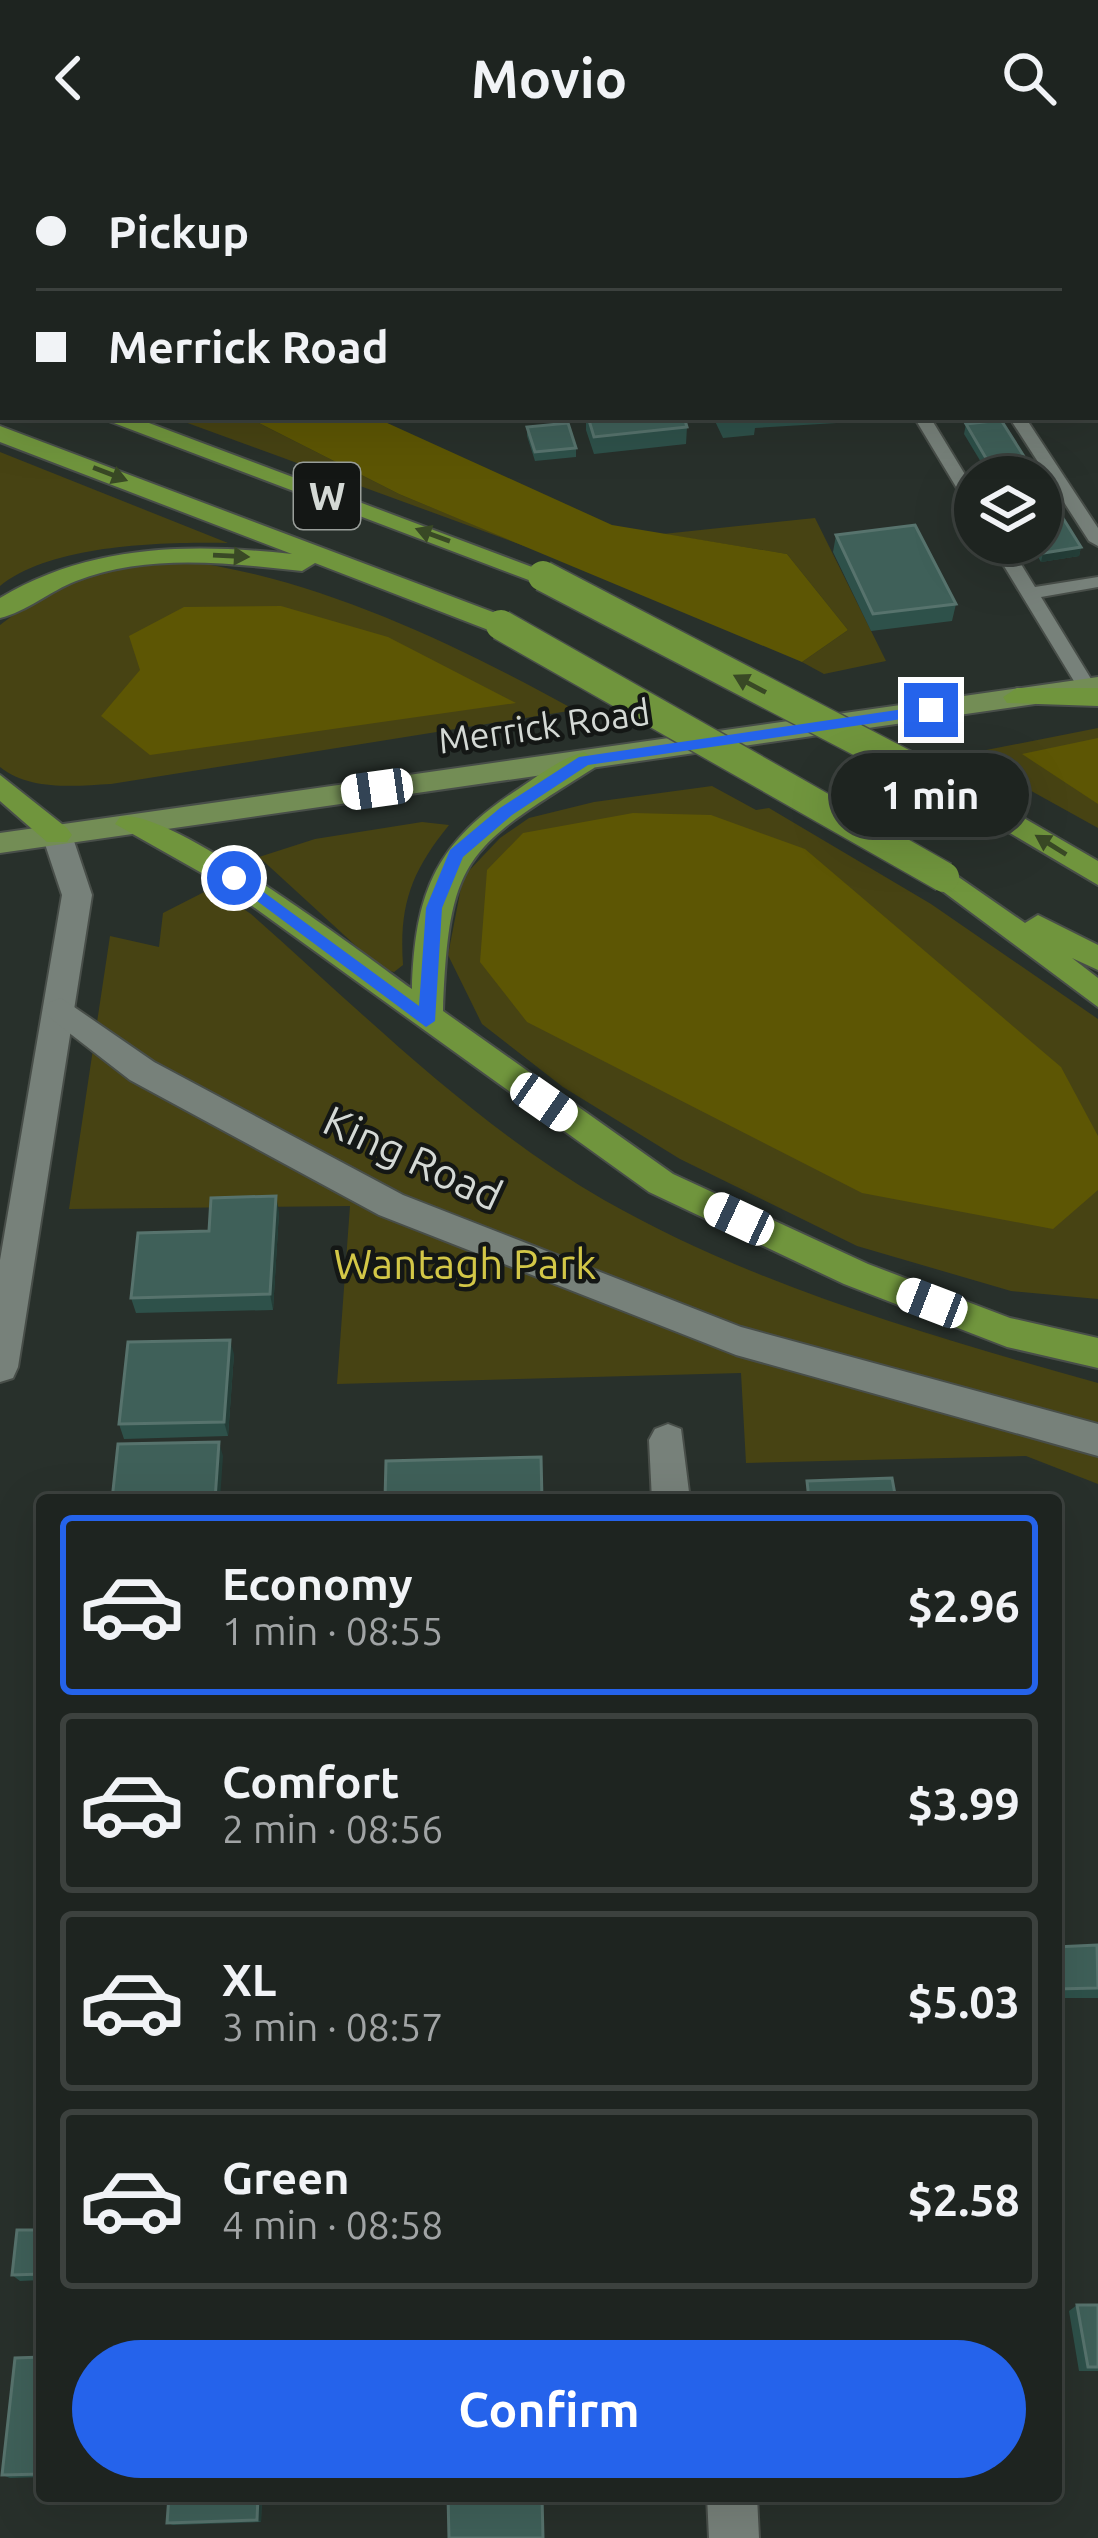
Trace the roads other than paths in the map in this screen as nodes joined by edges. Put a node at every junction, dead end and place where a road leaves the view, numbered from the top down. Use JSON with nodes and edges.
{"nodes":[{"id":1,"x":118,"y":420,"type":"edge"},
{"id":2,"x":924,"y":420,"type":"edge"},
{"id":3,"x":1019,"y":420,"type":"edge"},
{"id":4,"x":0,"y":433,"type":"edge"},
{"id":5,"x":1037,"y":448,"type":"junction"},
{"id":6,"x":1014,"y":451,"type":"edge"},
{"id":7,"x":1043,"y":456,"type":"edge"},
{"id":8,"x":954,"y":457,"type":"edge"},
{"id":9,"x":1062,"y":485,"type":"edge"},
{"id":10,"x":1070,"y":497,"type":"junction"},
{"id":11,"x":1062,"y":498,"type":"edge"},
{"id":12,"x":1087,"y":524,"type":"junction"},
{"id":13,"x":1062,"y":528,"type":"edge"},
{"id":14,"x":1098,"y":541,"type":"edge"},
{"id":15,"x":1012,"y":564,"type":"edge"},
{"id":16,"x":347,"y":569,"type":"junction"},
{"id":17,"x":1098,"y":582,"type":"edge"},
{"id":18,"x":1029,"y":593,"type":"junction"},
{"id":19,"x":0,"y":610,"type":"edge"},
{"id":20,"x":1094,"y":690,"type":"edge"},
{"id":21,"x":1017,"y":697,"type":"joint"},
{"id":22,"x":584,"y":761,"type":"junction"},
{"id":23,"x":0,"y":785,"type":"edge"},
{"id":24,"x":130,"y":824,"type":"junction"},
{"id":25,"x":57,"y":835,"type":"junction"},
{"id":26,"x":0,"y":843,"type":"edge"},
{"id":27,"x":1098,"y":875,"type":"edge"},
{"id":28,"x":944,"y":877,"type":"junction"},
{"id":29,"x":1098,"y":958,"type":"edge"},
{"id":30,"x":1098,"y":995,"type":"edge"},
{"id":31,"x":61,"y":1010,"type":"junction"},
{"id":32,"x":426,"y":1021,"type":"junction"},
{"id":33,"x":1098,"y":1329,"type":"edge"},
{"id":34,"x":1053,"y":1339,"type":"junction"},
{"id":35,"x":1098,"y":1353,"type":"edge"},
{"id":36,"x":0,"y":1367,"type":"edge"},
{"id":37,"x":668,"y":1440,"type":"dead end"},
{"id":38,"x":1098,"y":1440,"type":"edge"},
{"id":39,"x":671,"y":1494,"type":"edge"},
{"id":40,"x":732,"y":2502,"type":"edge"},
{"id":41,"x":734,"y":2538,"type":"edge"}],
"edges":[{"from":27,"to":1,"type":"highway","number":"W","one_way":true,"bridge":true},
{"from":2,"to":8,"type":"lane"},
{"from":3,"to":5,"type":"lane"},
{"from":4,"to":16,"type":"highway","number":"W","one_way":true},
{"from":5,"to":6,"type":"lane"},
{"from":5,"to":7,"type":"lane"},
{"from":9,"to":10,"type":"lane"},
{"from":10,"to":11,"type":"lane"},
{"from":10,"to":12,"type":"lane"},
{"from":12,"to":13,"type":"lane"},
{"from":12,"to":14,"type":"lane"},
{"from":15,"to":18,"type":"lane"},
{"from":19,"to":16,"type":"highway","one_way":true},
{"from":16,"to":28,"type":"highway","number":"W","bridge":true},
{"from":17,"to":18,"type":"lane"},
{"from":18,"to":20,"type":"lane"},
{"from":20,"to":21,"type":"highway"},
{"from":21,"to":22,"type":"main road","name":"Merrick Road"},
{"from":22,"to":24,"type":"main road","name":"Merrick Road"},
{"from":22,"to":32,"type":"highway"},
{"from":23,"to":25,"type":"highway"},
{"from":24,"to":25,"type":"main road","name":"Merrick Road"},
{"from":24,"to":32,"type":"highway"},
{"from":25,"to":26,"type":"main road","name":"Merrick Road"},
{"from":25,"to":31,"type":"street"},
{"from":28,"to":29,"type":"highway","number":"W"},
{"from":28,"to":30,"type":"highway"},
{"from":31,"to":36,"type":"street"},
{"from":31,"to":38,"type":"street","name":"King Road"},
{"from":32,"to":34,"type":"highway"},
{"from":33,"to":34,"type":"highway"},
{"from":34,"to":35,"type":"highway"},
{"from":37,"to":39,"type":"street"},
{"from":40,"to":41,"type":"street"}]}
